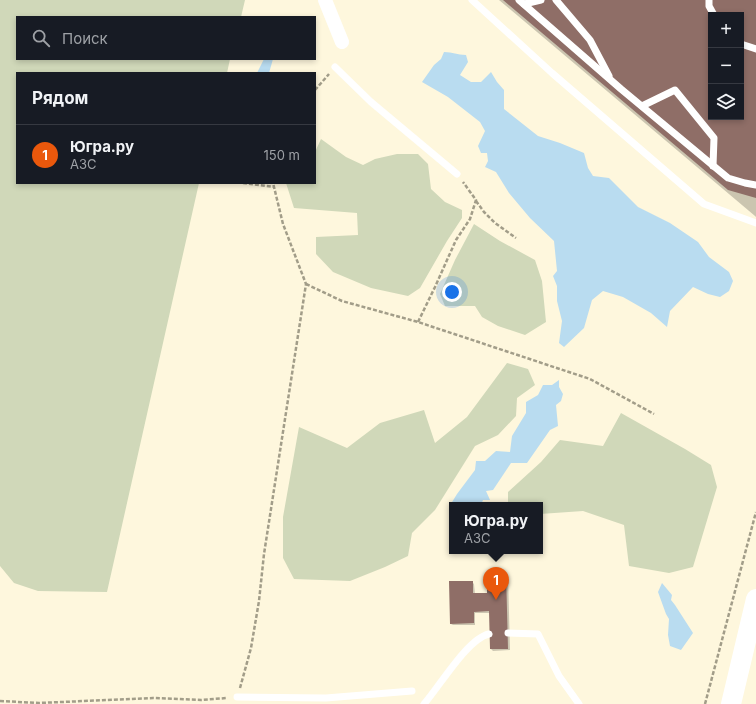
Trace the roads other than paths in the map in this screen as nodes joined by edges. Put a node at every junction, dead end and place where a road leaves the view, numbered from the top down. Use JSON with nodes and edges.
{"nodes":[{"id":1,"x":325,"y":0,"type":"edge"},
{"id":2,"x":472,"y":0,"type":"edge"},
{"id":3,"x":540,"y":0,"type":"edge"},
{"id":4,"x":556,"y":0,"type":"edge"},
{"id":5,"x":709,"y":0,"type":"edge"},
{"id":6,"x":522,"y":2,"type":"edge"},
{"id":7,"x":712,"y":12,"type":"edge"},
{"id":8,"x":342,"y":42,"type":"dead end"},
{"id":9,"x":744,"y":45,"type":"edge"},
{"id":10,"x":756,"y":49,"type":"edge"},
{"id":11,"x":335,"y":67,"type":"dead end"},
{"id":12,"x":611,"y":80,"type":"junction"},
{"id":13,"x":642,"y":106,"type":"junction"},
{"id":14,"x":713,"y":166,"type":"junction"},
{"id":15,"x":457,"y":174,"type":"road end"},
{"id":16,"x":756,"y":185,"type":"edge"},
{"id":17,"x":756,"y":223,"type":"edge"},
{"id":18,"x":756,"y":599,"type":"edge"},
{"id":19,"x":508,"y":633,"type":"dead end"},
{"id":20,"x":489,"y":634,"type":"dead end"},
{"id":21,"x":412,"y":691,"type":"dead end"},
{"id":22,"x":237,"y":697,"type":"road end"},
{"id":23,"x":424,"y":704,"type":"edge"},
{"id":24,"x":578,"y":704,"type":"edge"},
{"id":25,"x":731,"y":704,"type":"edge"}],
"edges":[{"from":1,"to":8,"type":"street"},
{"from":2,"to":17,"type":"lane"},
{"from":3,"to":6,"type":"lane"},
{"from":4,"to":12,"type":"lane"},
{"from":5,"to":7,"type":"lane"},
{"from":6,"to":12,"type":"lane"},
{"from":9,"to":10,"type":"lane"},
{"from":11,"to":15,"type":"lane"},
{"from":12,"to":13,"type":"lane"},
{"from":13,"to":14,"type":"lane"},
{"from":13,"to":14,"type":"lane"},
{"from":14,"to":16,"type":"lane"},
{"from":18,"to":25,"type":"main road"},
{"from":19,"to":24,"type":"lane"},
{"from":20,"to":23,"type":"lane"},
{"from":21,"to":22,"type":"lane"}]}
